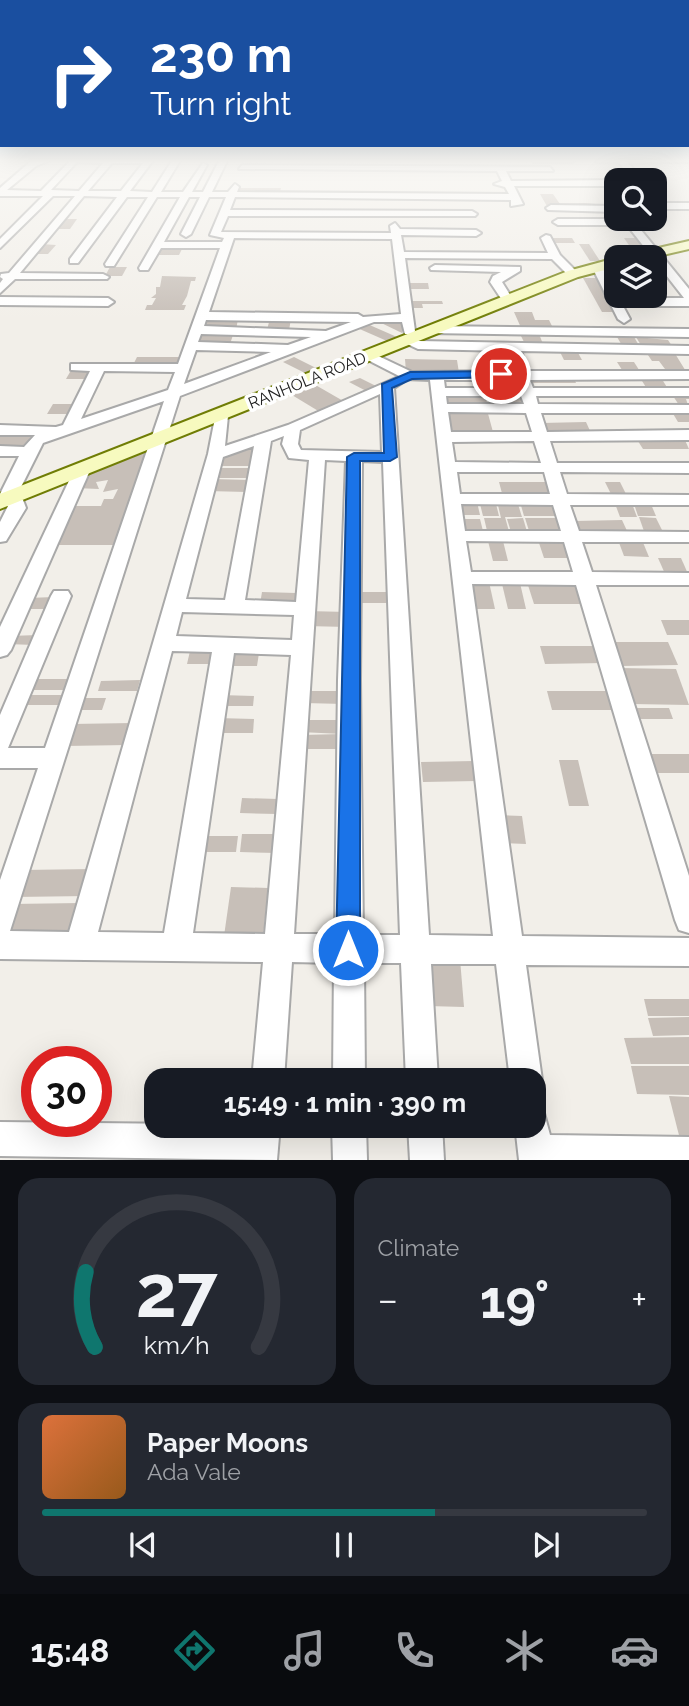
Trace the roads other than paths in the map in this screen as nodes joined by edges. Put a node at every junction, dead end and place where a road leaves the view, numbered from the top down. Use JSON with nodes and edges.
{"nodes":[{"id":1,"x":29,"y":213,"type":"edge"},
{"id":2,"x":64,"y":213,"type":"edge"},
{"id":3,"x":109,"y":213,"type":"edge"},
{"id":4,"x":143,"y":213,"type":"edge"},
{"id":5,"x":175,"y":213,"type":"edge"},
{"id":6,"x":197,"y":213,"type":"edge"},
{"id":7,"x":223,"y":213,"type":"edge"},
{"id":8,"x":317,"y":213,"type":"edge"},
{"id":9,"x":317,"y":213,"type":"edge"},
{"id":10,"x":317,"y":213,"type":"edge"},
{"id":11,"x":393,"y":213,"type":"edge"},
{"id":12,"x":424,"y":213,"type":"edge"},
{"id":13,"x":451,"y":213,"type":"edge"},
{"id":14,"x":604,"y":217,"type":"edge"},
{"id":15,"x":394,"y":221,"type":"junction"},
{"id":16,"x":604,"y":223,"type":"edge"},
{"id":17,"x":637,"y":231,"type":"edge"},
{"id":18,"x":163,"y":234,"type":"junction"},
{"id":19,"x":186,"y":234,"type":"junction"},
{"id":20,"x":215,"y":235,"type":"junction"},
{"id":21,"x":228,"y":240,"type":"junction"},
{"id":22,"x":157,"y":244,"type":"junction"},
{"id":23,"x":0,"y":245,"type":"edge"},
{"id":24,"x":648,"y":245,"type":"edge"},
{"id":25,"x":689,"y":245,"type":"edge"},
{"id":26,"x":667,"y":250,"type":"edge"},
{"id":27,"x":74,"y":261,"type":"dead end"},
{"id":28,"x":110,"y":264,"type":"dead end"},
{"id":29,"x":563,"y":264,"type":"junction"},
{"id":30,"x":604,"y":264,"type":"edge"},
{"id":31,"x":144,"y":268,"type":"dead end"},
{"id":32,"x":399,"y":268,"type":"junction"},
{"id":33,"x":412,"y":268,"type":"dead end"},
{"id":34,"x":425,"y":268,"type":"dead end"},
{"id":35,"x":514,"y":269,"type":"junction"},
{"id":36,"x":667,"y":269,"type":"edge"},
{"id":37,"x":6,"y":276,"type":"edge"},
{"id":38,"x":103,"y":277,"type":"dead end"},
{"id":39,"x":674,"y":278,"type":"junction"},
{"id":40,"x":689,"y":278,"type":"edge"},
{"id":41,"x":0,"y":290,"type":"edge"},
{"id":42,"x":688,"y":296,"type":"edge"},
{"id":43,"x":667,"y":298,"type":"edge"},
{"id":44,"x":0,"y":301,"type":"edge"},
{"id":45,"x":508,"y":301,"type":"junction"},
{"id":46,"x":107,"y":302,"type":"dead end"},
{"id":47,"x":618,"y":308,"type":"edge"},
{"id":48,"x":201,"y":316,"type":"junction"},
{"id":49,"x":372,"y":318,"type":"junction"},
{"id":50,"x":407,"y":318,"type":"junction"},
{"id":51,"x":541,"y":318,"type":"dead end"},
{"id":52,"x":624,"y":319,"type":"junction"},
{"id":53,"x":689,"y":319,"type":"edge"},
{"id":54,"x":197,"y":330,"type":"junction"},
{"id":55,"x":432,"y":330,"type":"junction"},
{"id":56,"x":330,"y":333,"type":"junction"},
{"id":57,"x":689,"y":333,"type":"edge"},
{"id":58,"x":409,"y":340,"type":"junction"},
{"id":59,"x":191,"y":346,"type":"junction"},
{"id":60,"x":513,"y":346,"type":"junction"},
{"id":61,"x":294,"y":348,"type":"junction"},
{"id":62,"x":689,"y":350,"type":"edge"},
{"id":63,"x":367,"y":356,"type":"junction"},
{"id":64,"x":76,"y":367,"type":"dead end"},
{"id":65,"x":99,"y":367,"type":"junction"},
{"id":66,"x":183,"y":368,"type":"junction"},
{"id":67,"x":689,"y":375,"type":"edge"},
{"id":68,"x":410,"y":376,"type":"junction"},
{"id":69,"x":387,"y":386,"type":"junction"},
{"id":70,"x":437,"y":391,"type":"junction"},
{"id":71,"x":527,"y":391,"type":"junction"},
{"id":72,"x":689,"y":392,"type":"edge"},
{"id":73,"x":174,"y":393,"type":"junction"},
{"id":74,"x":689,"y":409,"type":"edge"},
{"id":75,"x":221,"y":416,"type":"junction"},
{"id":76,"x":293,"y":428,"type":"junction"},
{"id":77,"x":65,"y":429,"type":"junction"},
{"id":78,"x":0,"y":430,"type":"edge"},
{"id":79,"x":689,"y":435,"type":"edge"},
{"id":80,"x":542,"y":436,"type":"junction"},
{"id":81,"x":443,"y":437,"type":"junction"},
{"id":82,"x":158,"y":438,"type":"junction"},
{"id":83,"x":263,"y":440,"type":"junction"},
{"id":84,"x":0,"y":451,"type":"edge"},
{"id":85,"x":29,"y":452,"type":"junction"},
{"id":86,"x":216,"y":454,"type":"junction"},
{"id":87,"x":317,"y":457,"type":"junction"},
{"id":88,"x":354,"y":457,"type":"junction"},
{"id":89,"x":390,"y":457,"type":"junction"},
{"id":90,"x":449,"y":467,"type":"junction"},
{"id":91,"x":552,"y":467,"type":"junction"},
{"id":92,"x":83,"y":468,"type":"junction"},
{"id":93,"x":689,"y":468,"type":"edge"},
{"id":94,"x":8,"y":477,"type":"edge"},
{"id":95,"x":452,"y":499,"type":"junction"},
{"id":96,"x":561,"y":499,"type":"junction"},
{"id":97,"x":689,"y":500,"type":"edge"},
{"id":98,"x":3,"y":501,"type":"edge"},
{"id":99,"x":456,"y":536,"type":"junction"},
{"id":100,"x":572,"y":536,"type":"junction"},
{"id":101,"x":0,"y":537,"type":"edge"},
{"id":102,"x":689,"y":537,"type":"edge"},
{"id":103,"x":584,"y":577,"type":"junction"},
{"id":104,"x":461,"y":578,"type":"junction"},
{"id":105,"x":689,"y":579,"type":"edge"},
{"id":106,"x":61,"y":596,"type":"dead end"},
{"id":107,"x":174,"y":605,"type":"junction"},
{"id":108,"x":234,"y":607,"type":"junction"},
{"id":109,"x":305,"y":609,"type":"junction"},
{"id":110,"x":164,"y":643,"type":"junction"},
{"id":111,"x":224,"y":646,"type":"junction"},
{"id":112,"x":301,"y":648,"type":"junction"},
{"id":113,"x":0,"y":650,"type":"edge"},
{"id":114,"x":0,"y":742,"type":"edge"},
{"id":115,"x":0,"y":758,"type":"edge"},
{"id":116,"x":53,"y":758,"type":"junction"},
{"id":117,"x":689,"y":920,"type":"edge"},
{"id":118,"x":0,"y":922,"type":"edge"},
{"id":119,"x":0,"y":945,"type":"edge"},
{"id":120,"x":79,"y":947,"type":"junction"},
{"id":121,"x":176,"y":948,"type":"junction"},
{"id":122,"x":279,"y":950,"type":"junction"},
{"id":123,"x":348,"y":950,"type":"junction"},
{"id":124,"x":414,"y":951,"type":"junction"},
{"id":125,"x":510,"y":952,"type":"junction"},
{"id":126,"x":689,"y":952,"type":"edge"},
{"id":127,"x":269,"y":1068,"type":"edge"},
{"id":128,"x":349,"y":1068,"type":"edge"},
{"id":129,"x":421,"y":1068,"type":"edge"},
{"id":130,"x":524,"y":1068,"type":"edge"},
{"id":131,"x":349,"y":1138,"type":"edge"},
{"id":132,"x":426,"y":1138,"type":"edge"},
{"id":133,"x":0,"y":1139,"type":"edge"},
{"id":134,"x":262,"y":1142,"type":"edge"},
{"id":135,"x":534,"y":1146,"type":"edge"},
{"id":136,"x":689,"y":1154,"type":"edge"},
{"id":137,"x":350,"y":1160,"type":"edge"},
{"id":138,"x":427,"y":1160,"type":"edge"}],
"edges":[{"from":1,"to":23,"type":"street"},
{"from":2,"to":37,"type":"street"},
{"from":3,"to":27,"type":"street"},
{"from":4,"to":28,"type":"street"},
{"from":5,"to":18,"type":"street"},
{"from":6,"to":19,"type":"street"},
{"from":7,"to":20,"type":"street"},
{"from":8,"to":15,"type":"street"},
{"from":9,"to":15,"type":"street"},
{"from":10,"to":15,"type":"street"},
{"from":11,"to":15,"type":"street"},
{"from":12,"to":15,"type":"street"},
{"from":13,"to":15,"type":"street"},
{"from":14,"to":16,"type":"street"},
{"from":15,"to":15,"type":"street"},
{"from":15,"to":21,"type":"street"},
{"from":15,"to":29,"type":"street"},
{"from":15,"to":29,"type":"street"},
{"from":15,"to":32,"type":"street"},
{"from":17,"to":24,"type":"street"},
{"from":18,"to":19,"type":"street"},
{"from":18,"to":22,"type":"street"},
{"from":19,"to":20,"type":"street"},
{"from":20,"to":21,"type":"street"},
{"from":21,"to":22,"type":"street"},
{"from":21,"to":48,"type":"street"},
{"from":22,"to":31,"type":"street"},
{"from":25,"to":26,"type":"street"},
{"from":29,"to":30,"type":"street","name":"RANHOLA ROAD"},
{"from":29,"to":35,"type":"street"},
{"from":29,"to":45,"type":"street","name":"RANHOLA ROAD"},
{"from":32,"to":33,"type":"street"},
{"from":32,"to":50,"type":"street"},
{"from":34,"to":35,"type":"street"},
{"from":35,"to":45,"type":"street"},
{"from":36,"to":39,"type":"street"},
{"from":37,"to":38,"type":"street"},
{"from":37,"to":41,"type":"street"},
{"from":39,"to":40,"type":"street"},
{"from":39,"to":42,"type":"street"},
{"from":42,"to":43,"type":"street"},
{"from":44,"to":46,"type":"street"},
{"from":45,"to":55,"type":"street","name":"RANHOLA ROAD"},
{"from":47,"to":52,"type":"street"},
{"from":48,"to":49,"type":"street"},
{"from":48,"to":54,"type":"street"},
{"from":49,"to":50,"type":"street"},
{"from":49,"to":56,"type":"street"},
{"from":50,"to":58,"type":"street"},
{"from":51,"to":52,"type":"street"},
{"from":52,"to":53,"type":"street"},
{"from":54,"to":56,"type":"street"},
{"from":54,"to":59,"type":"street"},
{"from":55,"to":57,"type":"street"},
{"from":55,"to":58,"type":"street","name":"RANHOLA ROAD"},
{"from":56,"to":61,"type":"street"},
{"from":58,"to":60,"type":"street"},
{"from":58,"to":63,"type":"street","name":"RANHOLA ROAD"},
{"from":59,"to":61,"type":"street"},
{"from":59,"to":66,"type":"street"},
{"from":60,"to":62,"type":"street"},
{"from":60,"to":71,"type":"street"},
{"from":61,"to":73,"type":"street"},
{"from":63,"to":68,"type":"street"},
{"from":63,"to":75,"type":"street","name":"RANHOLA ROAD"},
{"from":64,"to":65,"type":"street"},
{"from":65,"to":66,"type":"street"},
{"from":65,"to":77,"type":"street"},
{"from":66,"to":73,"type":"street"},
{"from":67,"to":71,"type":"street"},
{"from":68,"to":69,"type":"street"},
{"from":68,"to":70,"type":"street"},
{"from":69,"to":76,"type":"street"},
{"from":69,"to":89,"type":"street"},
{"from":70,"to":71,"type":"street"},
{"from":70,"to":71,"type":"street"},
{"from":70,"to":81,"type":"street"},
{"from":71,"to":72,"type":"street"},
{"from":71,"to":74,"type":"street"},
{"from":71,"to":80,"type":"street"},
{"from":73,"to":77,"type":"street"},
{"from":73,"to":82,"type":"street"},
{"from":75,"to":82,"type":"street","name":"RANHOLA ROAD"},
{"from":75,"to":86,"type":"street"},
{"from":76,"to":83,"type":"street"},
{"from":76,"to":87,"type":"street"},
{"from":77,"to":78,"type":"street"},
{"from":77,"to":85,"type":"street"},
{"from":79,"to":80,"type":"street"},
{"from":80,"to":81,"type":"street"},
{"from":80,"to":91,"type":"street"},
{"from":81,"to":90,"type":"street"},
{"from":82,"to":92,"type":"street","name":"RANHOLA ROAD"},
{"from":82,"to":116,"type":"street"},
{"from":83,"to":86,"type":"street"},
{"from":83,"to":108,"type":"street"},
{"from":84,"to":85,"type":"street"},
{"from":85,"to":94,"type":"street"},
{"from":86,"to":107,"type":"street"},
{"from":87,"to":88,"type":"street"},
{"from":87,"to":109,"type":"street"},
{"from":88,"to":89,"type":"street"},
{"from":88,"to":123,"type":"street"},
{"from":89,"to":124,"type":"street"},
{"from":90,"to":91,"type":"street"},
{"from":90,"to":95,"type":"street"},
{"from":91,"to":93,"type":"street"},
{"from":91,"to":96,"type":"street"},
{"from":92,"to":98,"type":"street","name":"RANHOLA ROAD"},
{"from":92,"to":113,"type":"street"},
{"from":94,"to":98,"type":"street"},
{"from":95,"to":96,"type":"street"},
{"from":95,"to":99,"type":"street"},
{"from":96,"to":97,"type":"street"},
{"from":96,"to":100,"type":"street"},
{"from":98,"to":101,"type":"street"},
{"from":99,"to":100,"type":"street"},
{"from":99,"to":104,"type":"street"},
{"from":100,"to":102,"type":"street"},
{"from":100,"to":103,"type":"street"},
{"from":103,"to":104,"type":"street"},
{"from":103,"to":105,"type":"street"},
{"from":103,"to":117,"type":"street"},
{"from":104,"to":125,"type":"street"},
{"from":106,"to":114,"type":"street"},
{"from":107,"to":108,"type":"street"},
{"from":107,"to":110,"type":"street"},
{"from":108,"to":109,"type":"street"},
{"from":109,"to":112,"type":"street"},
{"from":110,"to":111,"type":"street"},
{"from":110,"to":120,"type":"street"},
{"from":111,"to":112,"type":"street"},
{"from":111,"to":121,"type":"street"},
{"from":112,"to":122,"type":"street"},
{"from":115,"to":116,"type":"street"},
{"from":116,"to":118,"type":"street"},
{"from":119,"to":120,"type":"street"},
{"from":120,"to":121,"type":"street"},
{"from":121,"to":122,"type":"street"},
{"from":122,"to":123,"type":"street"},
{"from":122,"to":127,"type":"street"},
{"from":123,"to":124,"type":"street"},
{"from":123,"to":128,"type":"street"},
{"from":124,"to":125,"type":"street"},
{"from":124,"to":129,"type":"street"},
{"from":125,"to":126,"type":"street"},
{"from":125,"to":130,"type":"street"},
{"from":131,"to":137,"type":"street"},
{"from":132,"to":138,"type":"street"},
{"from":133,"to":134,"type":"street"},
{"from":135,"to":136,"type":"street"}]}
